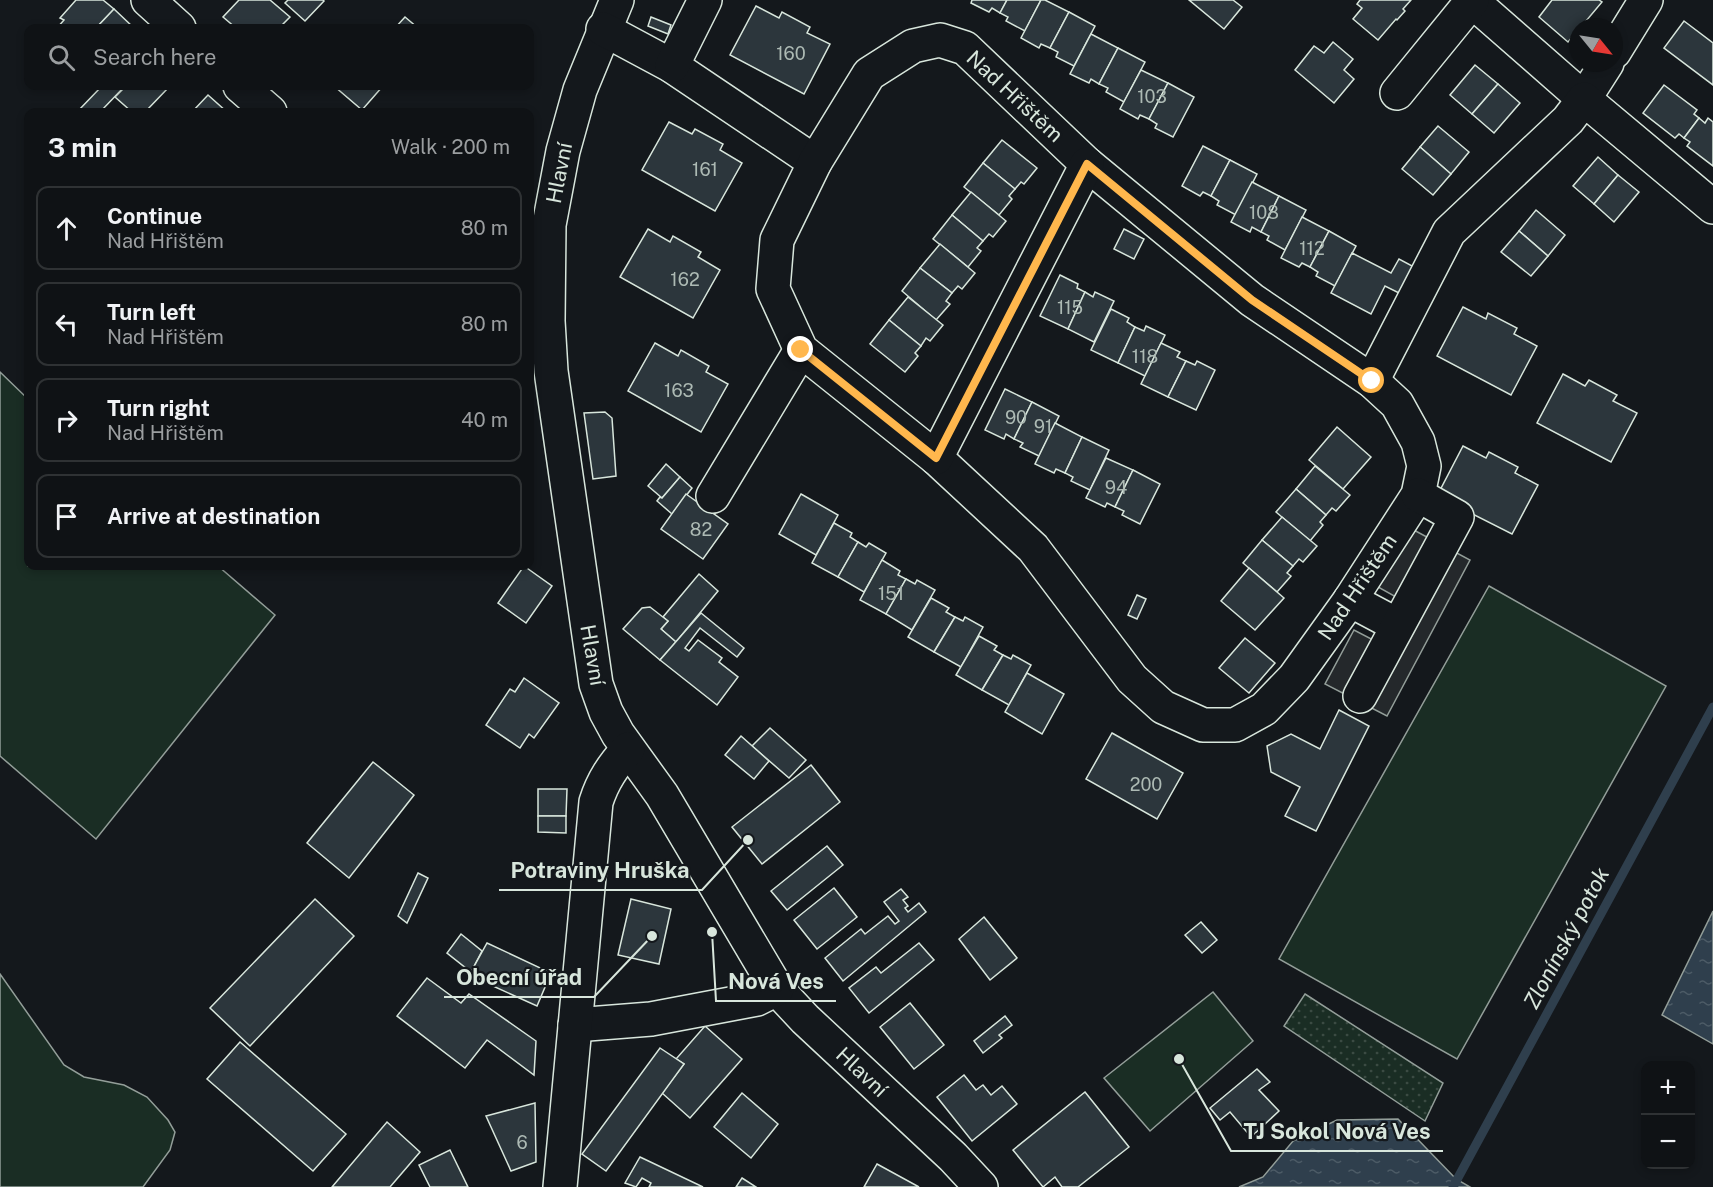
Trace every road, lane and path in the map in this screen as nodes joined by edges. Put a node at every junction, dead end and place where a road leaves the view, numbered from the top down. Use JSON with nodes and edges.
{"nodes":[{"id":1,"x":148,"y":0,"type":"edge"},
{"id":2,"x":617,"y":0,"type":"edge"},
{"id":3,"x":705,"y":0,"type":"edge"},
{"id":4,"x":1472,"y":0,"type":"edge"},
{"id":5,"x":1646,"y":0,"type":"edge"},
{"id":6,"x":174,"y":24,"type":"edge"},
{"id":7,"x":603,"y":29,"type":"junction"},
{"id":8,"x":1623,"y":37,"type":"edge"},
{"id":9,"x":672,"y":66,"type":"junction"},
{"id":10,"x":1601,"y":72,"type":"edge"},
{"id":11,"x":245,"y":90,"type":"edge"},
{"id":12,"x":1397,"y":93,"type":"dead end"},
{"id":13,"x":1584,"y":99,"type":"junction"},
{"id":14,"x":265,"y":108,"type":"edge"},
{"id":15,"x":814,"y":162,"type":"junction"},
{"id":16,"x":1087,"y":164,"type":"junction"},
{"id":17,"x":1713,"y":207,"type":"edge"},
{"id":18,"x":539,"y":339,"type":"edge"},
{"id":19,"x":801,"y":350,"type":"junction"},
{"id":20,"x":1372,"y":381,"type":"junction"},
{"id":21,"x":936,"y":458,"type":"junction"},
{"id":22,"x":1418,"y":495,"type":"junction"},
{"id":23,"x":713,"y":496,"type":"dead end"},
{"id":24,"x":1350,"y":600,"type":"junction"},
{"id":25,"x":1397,"y":625,"type":"junction"},
{"id":26,"x":1360,"y":696,"type":"dead end"},
{"id":27,"x":628,"y":749,"type":"junction"},
{"id":28,"x":777,"y":989,"type":"junction"},
{"id":29,"x":575,"y":1025,"type":"junction"},
{"id":30,"x":560,"y":1187,"type":"edge"},
{"id":31,"x":981,"y":1187,"type":"edge"}],
"edges":[{"from":1,"to":6,"type":"street"},
{"from":2,"to":7,"type":"street","name":"Hlavní"},
{"from":3,"to":9,"type":"street"},
{"from":4,"to":12,"type":"street"},
{"from":4,"to":13,"type":"street"},
{"from":5,"to":8,"type":"street"},
{"from":7,"to":9,"type":"street"},
{"from":7,"to":18,"type":"street","name":"Hlavní"},
{"from":9,"to":15,"type":"street"},
{"from":10,"to":13,"type":"street"},
{"from":11,"to":14,"type":"street"},
{"from":13,"to":17,"type":"street"},
{"from":13,"to":20,"type":"street"},
{"from":15,"to":16,"type":"street","name":"Nad Hřištěm"},
{"from":15,"to":19,"type":"street","name":"Nad Hřištěm"},
{"from":16,"to":20,"type":"street","name":"Nad Hřištěm"},
{"from":16,"to":21,"type":"street"},
{"from":18,"to":27,"type":"street","name":"Hlavní"},
{"from":19,"to":21,"type":"street","name":"Nad Hřištěm"},
{"from":19,"to":23,"type":"street"},
{"from":20,"to":22,"type":"street","name":"Nad Hřištěm"},
{"from":21,"to":24,"type":"street","name":"Nad Hřištěm"},
{"from":22,"to":24,"type":"street","name":"Nad Hřištěm"},
{"from":22,"to":25,"type":"street"},
{"from":24,"to":25,"type":"street"},
{"from":25,"to":26,"type":"street"},
{"from":27,"to":28,"type":"street","name":"Hlavní"},
{"from":27,"to":29,"type":"street"},
{"from":28,"to":29,"type":"street"},
{"from":28,"to":31,"type":"street","name":"Hlavní"},
{"from":29,"to":30,"type":"street"}]}
